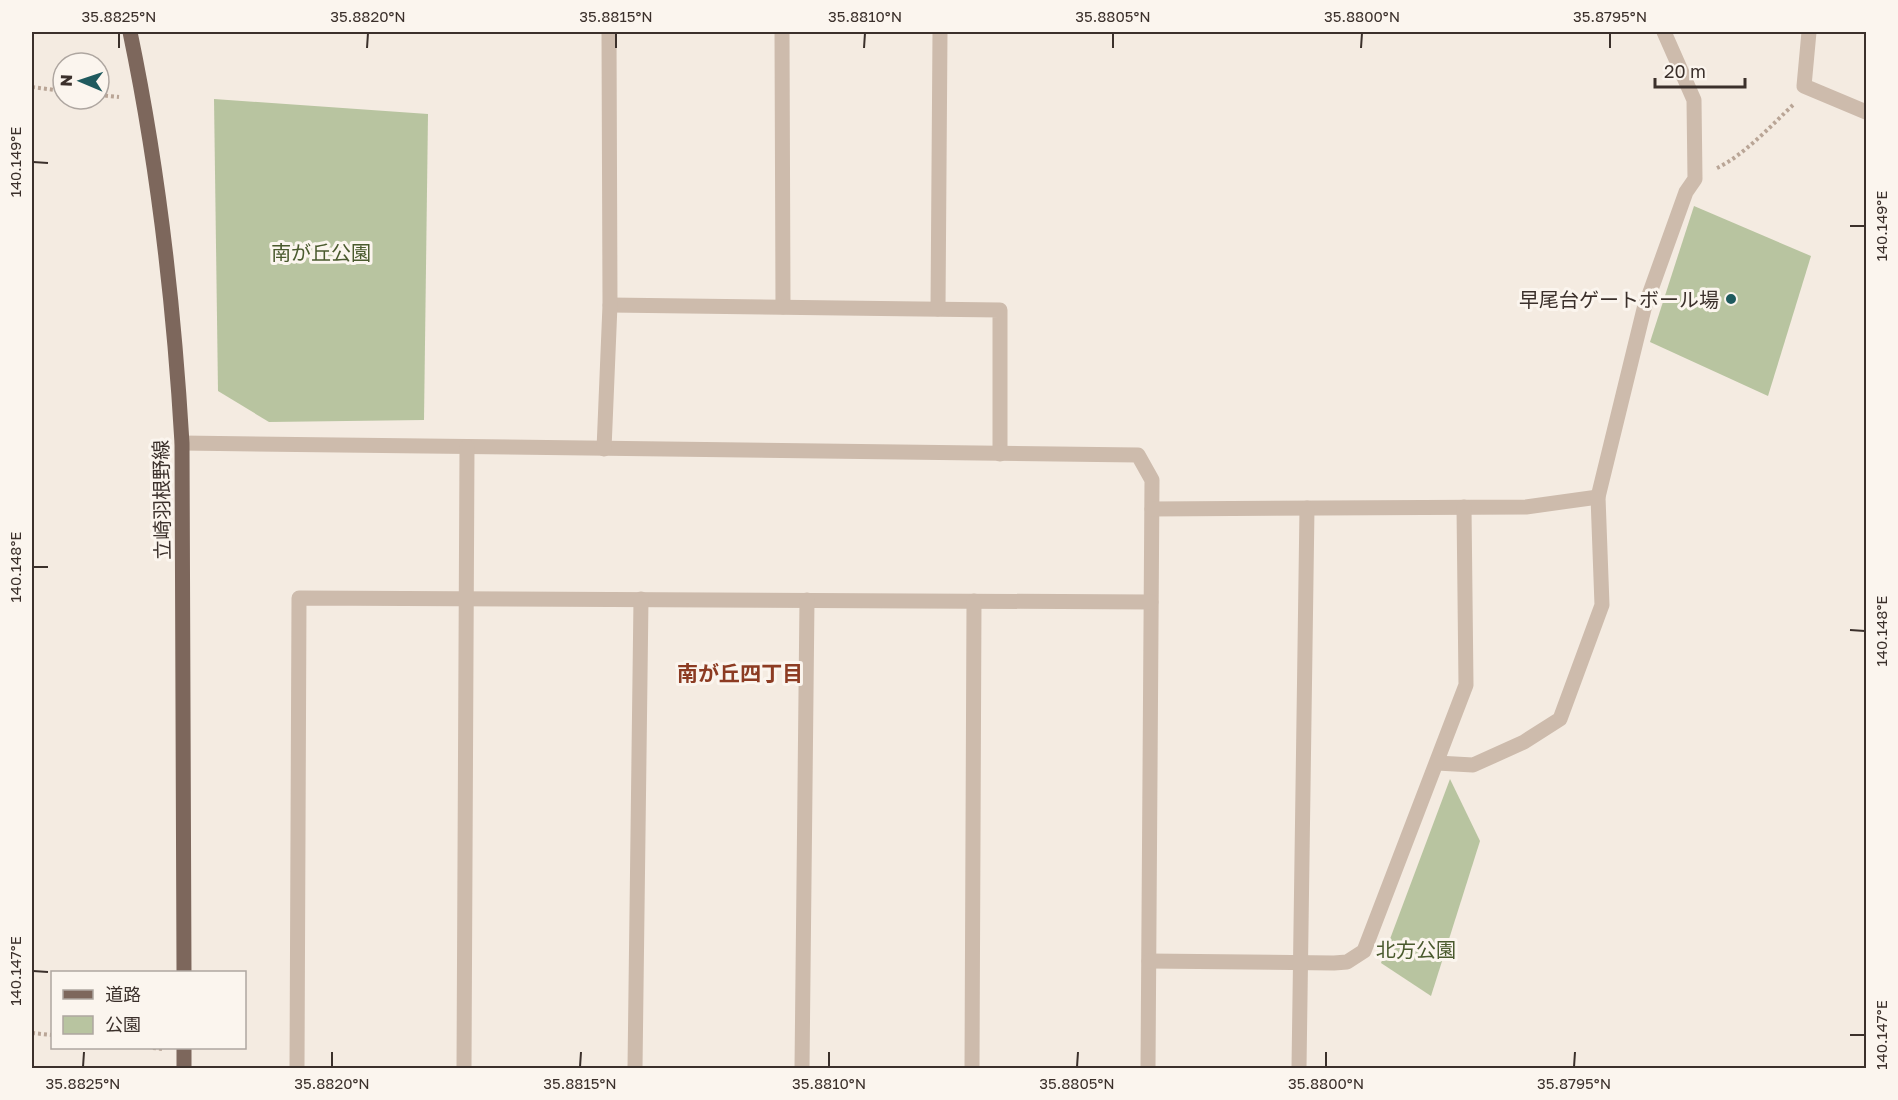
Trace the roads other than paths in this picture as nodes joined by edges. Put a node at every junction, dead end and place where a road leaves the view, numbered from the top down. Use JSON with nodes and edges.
{"nodes":[{"id":1,"x":130,"y":32,"type":"edge"},
{"id":2,"x":609,"y":32,"type":"edge"},
{"id":3,"x":782,"y":32,"type":"edge"},
{"id":4,"x":940,"y":32,"type":"edge"},
{"id":5,"x":1664,"y":32,"type":"edge"},
{"id":6,"x":1809,"y":32,"type":"edge"},
{"id":7,"x":1866,"y":112,"type":"edge"},
{"id":8,"x":610,"y":305,"type":"junction"},
{"id":9,"x":783,"y":307,"type":"junction"},
{"id":10,"x":938,"y":309,"type":"junction"},
{"id":11,"x":182,"y":443,"type":"junction"},
{"id":12,"x":467,"y":447,"type":"junction"},
{"id":13,"x":604,"y":449,"type":"junction"},
{"id":14,"x":1000,"y":453,"type":"junction"},
{"id":15,"x":1598,"y":497,"type":"junction"},
{"id":16,"x":1464,"y":507,"type":"junction"},
{"id":17,"x":1307,"y":508,"type":"junction"},
{"id":18,"x":1152,"y":509,"type":"junction"},
{"id":19,"x":466,"y":598,"type":"junction"},
{"id":20,"x":641,"y":599,"type":"junction"},
{"id":21,"x":807,"y":600,"type":"junction"},
{"id":22,"x":974,"y":601,"type":"junction"},
{"id":23,"x":1151,"y":602,"type":"junction"},
{"id":24,"x":1437,"y":763,"type":"junction"},
{"id":25,"x":1149,"y":961,"type":"junction"},
{"id":26,"x":1300,"y":962,"type":"junction"},
{"id":27,"x":184,"y":971,"type":"edge"},
{"id":28,"x":184,"y":1049,"type":"edge"},
{"id":29,"x":184,"y":1068,"type":"edge"},
{"id":30,"x":297,"y":1068,"type":"edge"},
{"id":31,"x":464,"y":1068,"type":"edge"},
{"id":32,"x":635,"y":1068,"type":"edge"},
{"id":33,"x":802,"y":1068,"type":"edge"},
{"id":34,"x":972,"y":1068,"type":"edge"},
{"id":35,"x":1149,"y":1068,"type":"edge"},
{"id":36,"x":1299,"y":1068,"type":"edge"}],
"edges":[{"from":1,"to":11,"type":"main road","name":"立崎羽根野線"},
{"from":2,"to":8,"type":"street"},
{"from":3,"to":9,"type":"street"},
{"from":4,"to":10,"type":"street"},
{"from":5,"to":15,"type":"street"},
{"from":6,"to":7,"type":"street"},
{"from":8,"to":9,"type":"street"},
{"from":8,"to":13,"type":"street"},
{"from":9,"to":10,"type":"street"},
{"from":10,"to":14,"type":"street"},
{"from":11,"to":12,"type":"street"},
{"from":11,"to":27,"type":"main road","name":"立崎羽根野線"},
{"from":12,"to":13,"type":"street"},
{"from":12,"to":19,"type":"street"},
{"from":13,"to":14,"type":"street"},
{"from":14,"to":18,"type":"street"},
{"from":15,"to":16,"type":"street"},
{"from":15,"to":24,"type":"street"},
{"from":16,"to":17,"type":"street"},
{"from":16,"to":24,"type":"street"},
{"from":17,"to":18,"type":"street"},
{"from":17,"to":26,"type":"street"},
{"from":18,"to":23,"type":"street"},
{"from":19,"to":20,"type":"street"},
{"from":19,"to":30,"type":"street"},
{"from":19,"to":31,"type":"street"},
{"from":20,"to":21,"type":"street"},
{"from":20,"to":32,"type":"street"},
{"from":21,"to":22,"type":"street"},
{"from":21,"to":33,"type":"street"},
{"from":22,"to":23,"type":"street"},
{"from":22,"to":34,"type":"street"},
{"from":23,"to":25,"type":"street"},
{"from":24,"to":26,"type":"street"},
{"from":25,"to":26,"type":"street"},
{"from":25,"to":35,"type":"street"},
{"from":26,"to":36,"type":"street"},
{"from":28,"to":29,"type":"main road"}]}
